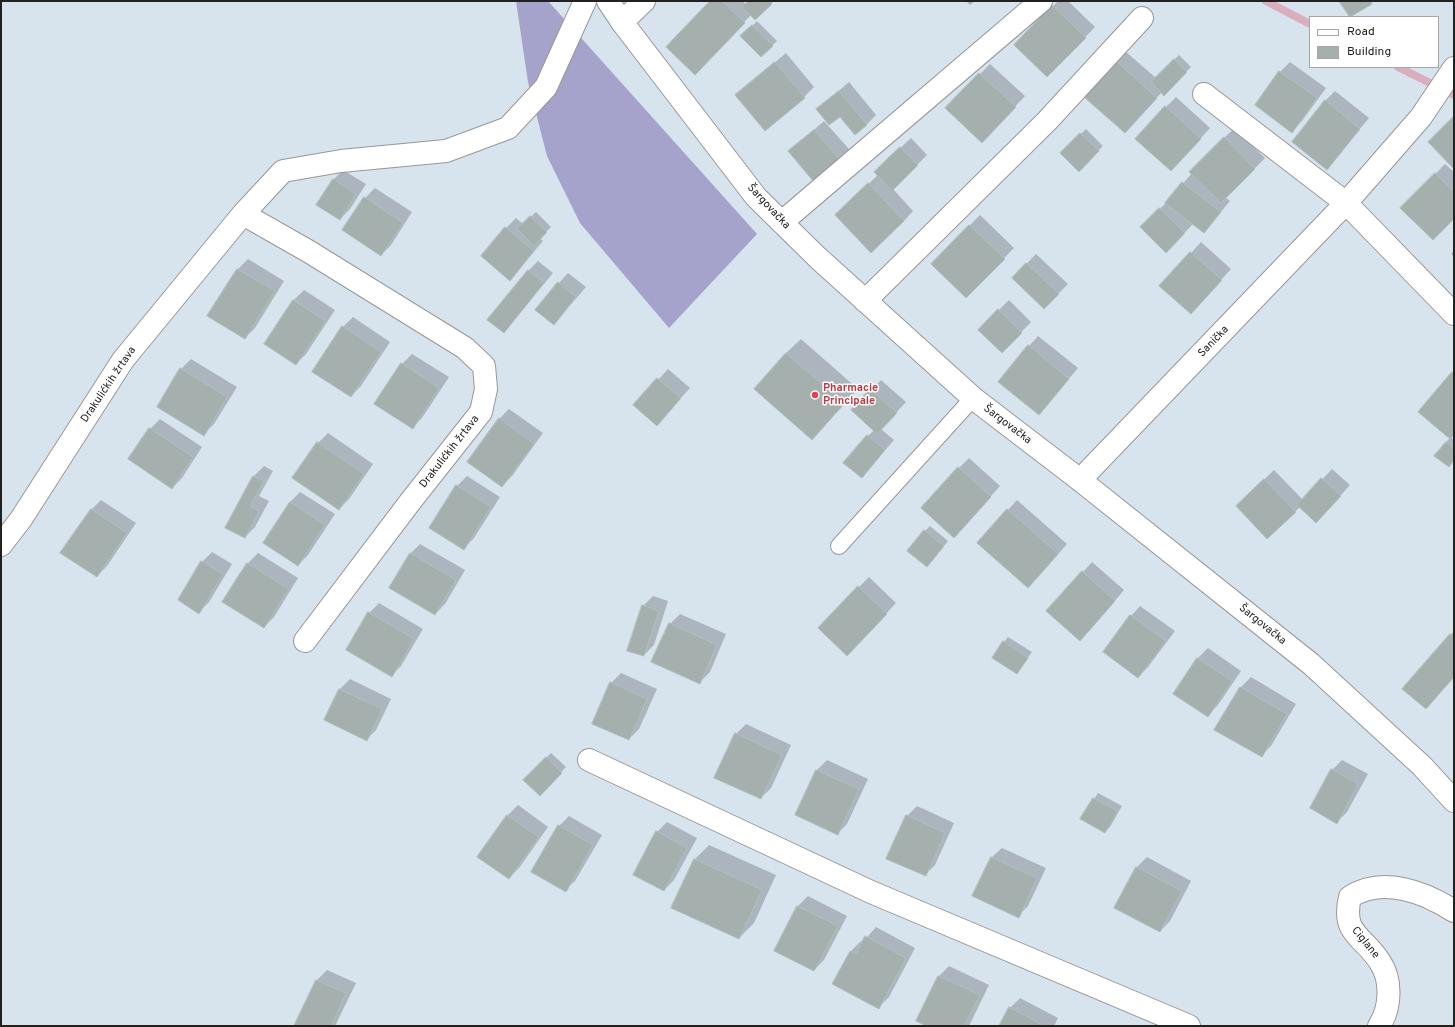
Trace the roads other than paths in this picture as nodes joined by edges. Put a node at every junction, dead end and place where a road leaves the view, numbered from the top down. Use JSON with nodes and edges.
{"nodes":[{"id":1,"x":585,"y":1,"type":"edge"},
{"id":2,"x":608,"y":1,"type":"edge"},
{"id":3,"x":644,"y":1,"type":"edge"},
{"id":4,"x":1041,"y":1,"type":"edge"},
{"id":5,"x":1142,"y":18,"type":"dead end"},
{"id":6,"x":622,"y":22,"type":"junction"},
{"id":7,"x":1453,"y":70,"type":"edge"},
{"id":8,"x":1204,"y":94,"type":"dead end"},
{"id":9,"x":1346,"y":203,"type":"junction"},
{"id":10,"x":243,"y":214,"type":"junction"},
{"id":11,"x":782,"y":222,"type":"junction"},
{"id":12,"x":865,"y":301,"type":"junction"},
{"id":13,"x":1454,"y":314,"type":"edge"},
{"id":14,"x":973,"y":398,"type":"junction"},
{"id":15,"x":1080,"y":480,"type":"junction"},
{"id":16,"x":1,"y":545,"type":"edge"},
{"id":17,"x":839,"y":546,"type":"dead end"},
{"id":18,"x":306,"y":641,"type":"dead end"},
{"id":19,"x":589,"y":760,"type":"dead end"},
{"id":20,"x":1454,"y":801,"type":"edge"},
{"id":21,"x":1454,"y":911,"type":"edge"},
{"id":22,"x":1189,"y":1026,"type":"edge"},
{"id":23,"x":1379,"y":1026,"type":"edge"}],
"edges":[{"from":1,"to":10,"type":"street","name":"Drakulićkih žrtava"},
{"from":2,"to":6,"type":"street","name":"Šargovačka"},
{"from":3,"to":6,"type":"street"},
{"from":4,"to":11,"type":"street"},
{"from":5,"to":12,"type":"street"},
{"from":6,"to":11,"type":"street","name":"Šargovačka"},
{"from":7,"to":9,"type":"street","name":"Sanička"},
{"from":8,"to":9,"type":"street"},
{"from":9,"to":13,"type":"street"},
{"from":9,"to":15,"type":"street","name":"Sanička"},
{"from":10,"to":16,"type":"street","name":"Drakulićkih žrtava"},
{"from":10,"to":18,"type":"street","name":"Drakulićkih žrtava"},
{"from":11,"to":12,"type":"street","name":"Šargovačka"},
{"from":12,"to":14,"type":"street","name":"Šargovačka"},
{"from":14,"to":15,"type":"street","name":"Šargovačka"},
{"from":14,"to":17,"type":"lane"},
{"from":15,"to":20,"type":"street","name":"Šargovačka"},
{"from":19,"to":22,"type":"street"},
{"from":21,"to":23,"type":"street","name":"Ciglane"}]}
